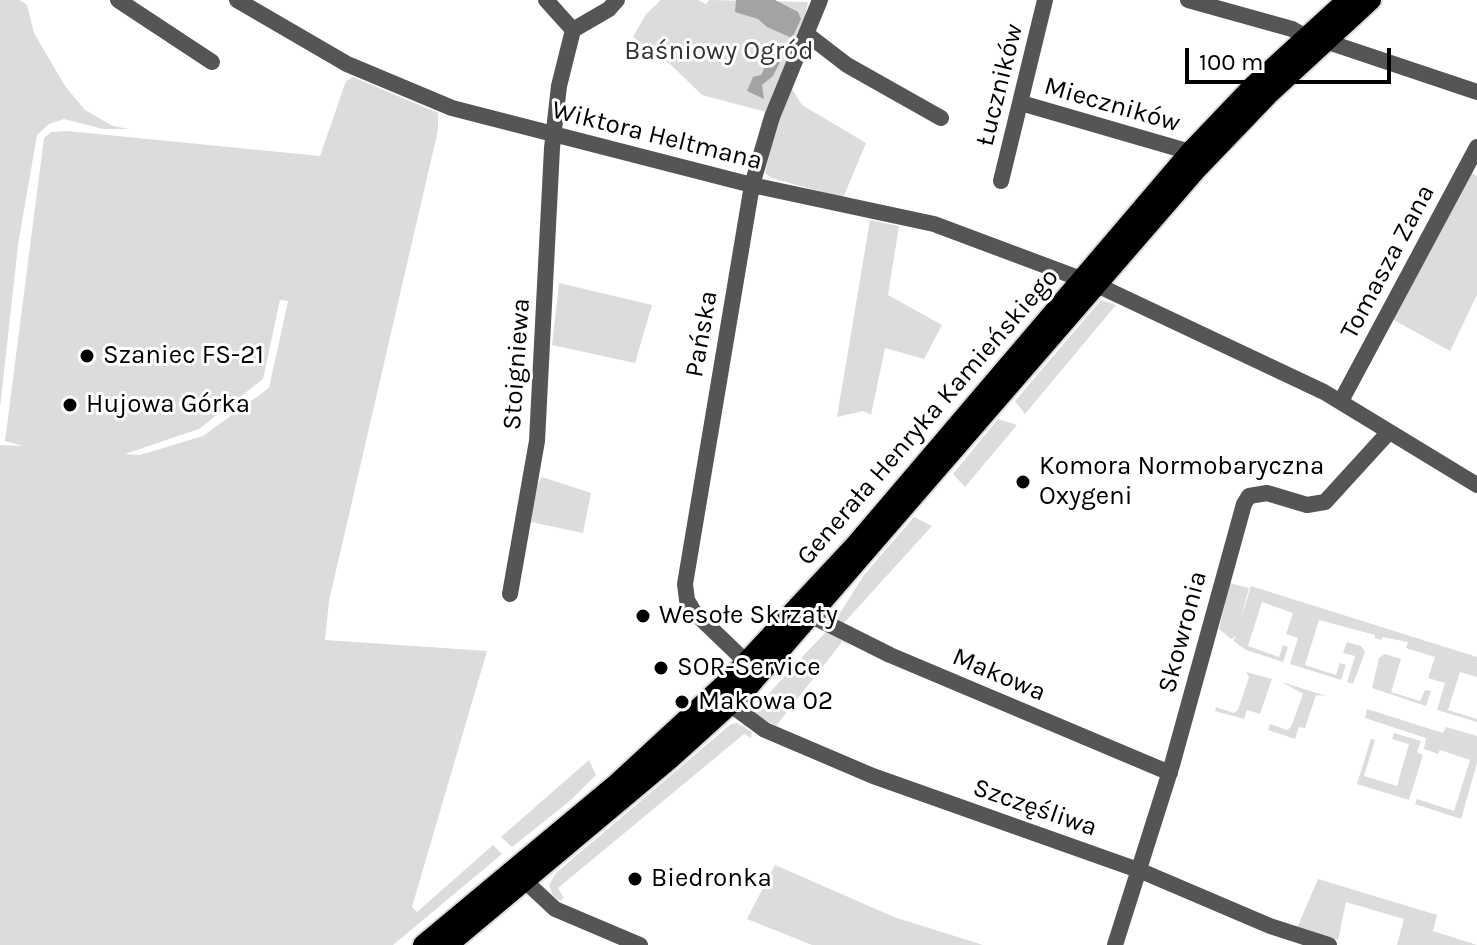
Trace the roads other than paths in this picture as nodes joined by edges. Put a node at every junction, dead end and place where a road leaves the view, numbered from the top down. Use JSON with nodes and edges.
{"nodes":[{"id":1,"x":118,"y":0,"type":"edge"},
{"id":2,"x":237,"y":0,"type":"edge"},
{"id":3,"x":546,"y":0,"type":"edge"},
{"id":4,"x":617,"y":0,"type":"edge"},
{"id":5,"x":820,"y":0,"type":"edge"},
{"id":6,"x":1045,"y":0,"type":"edge"},
{"id":7,"x":1188,"y":0,"type":"edge"},
{"id":8,"x":1347,"y":0,"type":"edge"},
{"id":9,"x":1371,"y":0,"type":"edge"},
{"id":10,"x":573,"y":30,"type":"junction"},
{"id":11,"x":808,"y":35,"type":"junction"},
{"id":12,"x":1316,"y":39,"type":"junction"},
{"id":13,"x":212,"y":62,"type":"dead end"},
{"id":14,"x":1477,"y":92,"type":"edge"},
{"id":15,"x":1021,"y":103,"type":"junction"},
{"id":16,"x":941,"y":118,"type":"dead end"},
{"id":17,"x":553,"y":135,"type":"junction"},
{"id":18,"x":1477,"y":147,"type":"edge"},
{"id":19,"x":1190,"y":152,"type":"junction"},
{"id":20,"x":1001,"y":181,"type":"dead end"},
{"id":21,"x":752,"y":185,"type":"junction"},
{"id":22,"x":1089,"y":282,"type":"junction"},
{"id":23,"x":1341,"y":401,"type":"junction"},
{"id":24,"x":1388,"y":433,"type":"junction"},
{"id":25,"x":1477,"y":485,"type":"edge"},
{"id":26,"x":510,"y":594,"type":"dead end"},
{"id":27,"x":812,"y":616,"type":"junction"},
{"id":28,"x":746,"y":662,"type":"junction"},
{"id":29,"x":731,"y":705,"type":"junction"},
{"id":30,"x":1170,"y":773,"type":"junction"},
{"id":31,"x":1141,"y":871,"type":"junction"},
{"id":32,"x":525,"y":881,"type":"junction"},
{"id":33,"x":629,"y":943,"type":"edge"},
{"id":34,"x":423,"y":945,"type":"edge"},
{"id":35,"x":448,"y":945,"type":"edge"},
{"id":36,"x":1115,"y":945,"type":"edge"},
{"id":37,"x":1329,"y":945,"type":"edge"}],
"edges":[{"from":1,"to":13,"type":"street"},
{"from":2,"to":17,"type":"street","name":"Wiktora Heltmana"},
{"from":3,"to":10,"type":"street"},
{"from":4,"to":10,"type":"street"},
{"from":5,"to":11,"type":"street","name":"Pańska"},
{"from":6,"to":15,"type":"street","name":"Łuczników"},
{"from":7,"to":12,"type":"street"},
{"from":8,"to":12,"type":"main road","name":"Generała Henryka Kamieńskiego"},
{"from":9,"to":12,"type":"main road","name":"Generała Henryka Kamieńskiego"},
{"from":10,"to":17,"type":"street","name":"Stoigniewa"},
{"from":11,"to":16,"type":"street","name":"Łuczników"},
{"from":11,"to":21,"type":"street","name":"Pańska"},
{"from":12,"to":14,"type":"street"},
{"from":12,"to":19,"type":"main road","name":"Generała Henryka Kamieńskiego"},
{"from":12,"to":22,"type":"main road","name":"Generała Henryka Kamieńskiego"},
{"from":15,"to":19,"type":"street","name":"Mieczników"},
{"from":15,"to":20,"type":"street","name":"Łuczników"},
{"from":17,"to":21,"type":"street","name":"Wiktora Heltmana"},
{"from":17,"to":26,"type":"street","name":"Stoigniewa"},
{"from":18,"to":23,"type":"street","name":"Tomasza Zana"},
{"from":19,"to":22,"type":"main road","name":"Generała Henryka Kamieńskiego"},
{"from":21,"to":22,"type":"street","name":"Wiktora Heltmana"},
{"from":21,"to":28,"type":"street","name":"Pańska"},
{"from":22,"to":23,"type":"street","name":"Wiktora Heltmana"},
{"from":22,"to":27,"type":"main road","name":"Generała Henryka Kamieńskiego"},
{"from":22,"to":28,"type":"main road","name":"Generała Henryka Kamieńskiego"},
{"from":23,"to":24,"type":"street","name":"Wiktora Heltmana"},
{"from":24,"to":25,"type":"street","name":"Wiktora Heltmana"},
{"from":24,"to":30,"type":"street","name":"Skowronia"},
{"from":27,"to":29,"type":"main road","name":"Generała Henryka Kamieńskiego"},
{"from":27,"to":30,"type":"street","name":"Makowa"},
{"from":28,"to":34,"type":"main road","name":"Generała Henryka Kamieńskiego"},
{"from":29,"to":31,"type":"street","name":"Szczęśliwa"},
{"from":29,"to":32,"type":"main road","name":"Generała Henryka Kamieńskiego"},
{"from":30,"to":31,"type":"street","name":"Skowronia"},
{"from":31,"to":36,"type":"street","name":"Skowronia"},
{"from":31,"to":37,"type":"street","name":"Szczęśliwa"},
{"from":32,"to":33,"type":"street"},
{"from":32,"to":35,"type":"main road","name":"Generała Henryka Kamieńskiego"}]}
